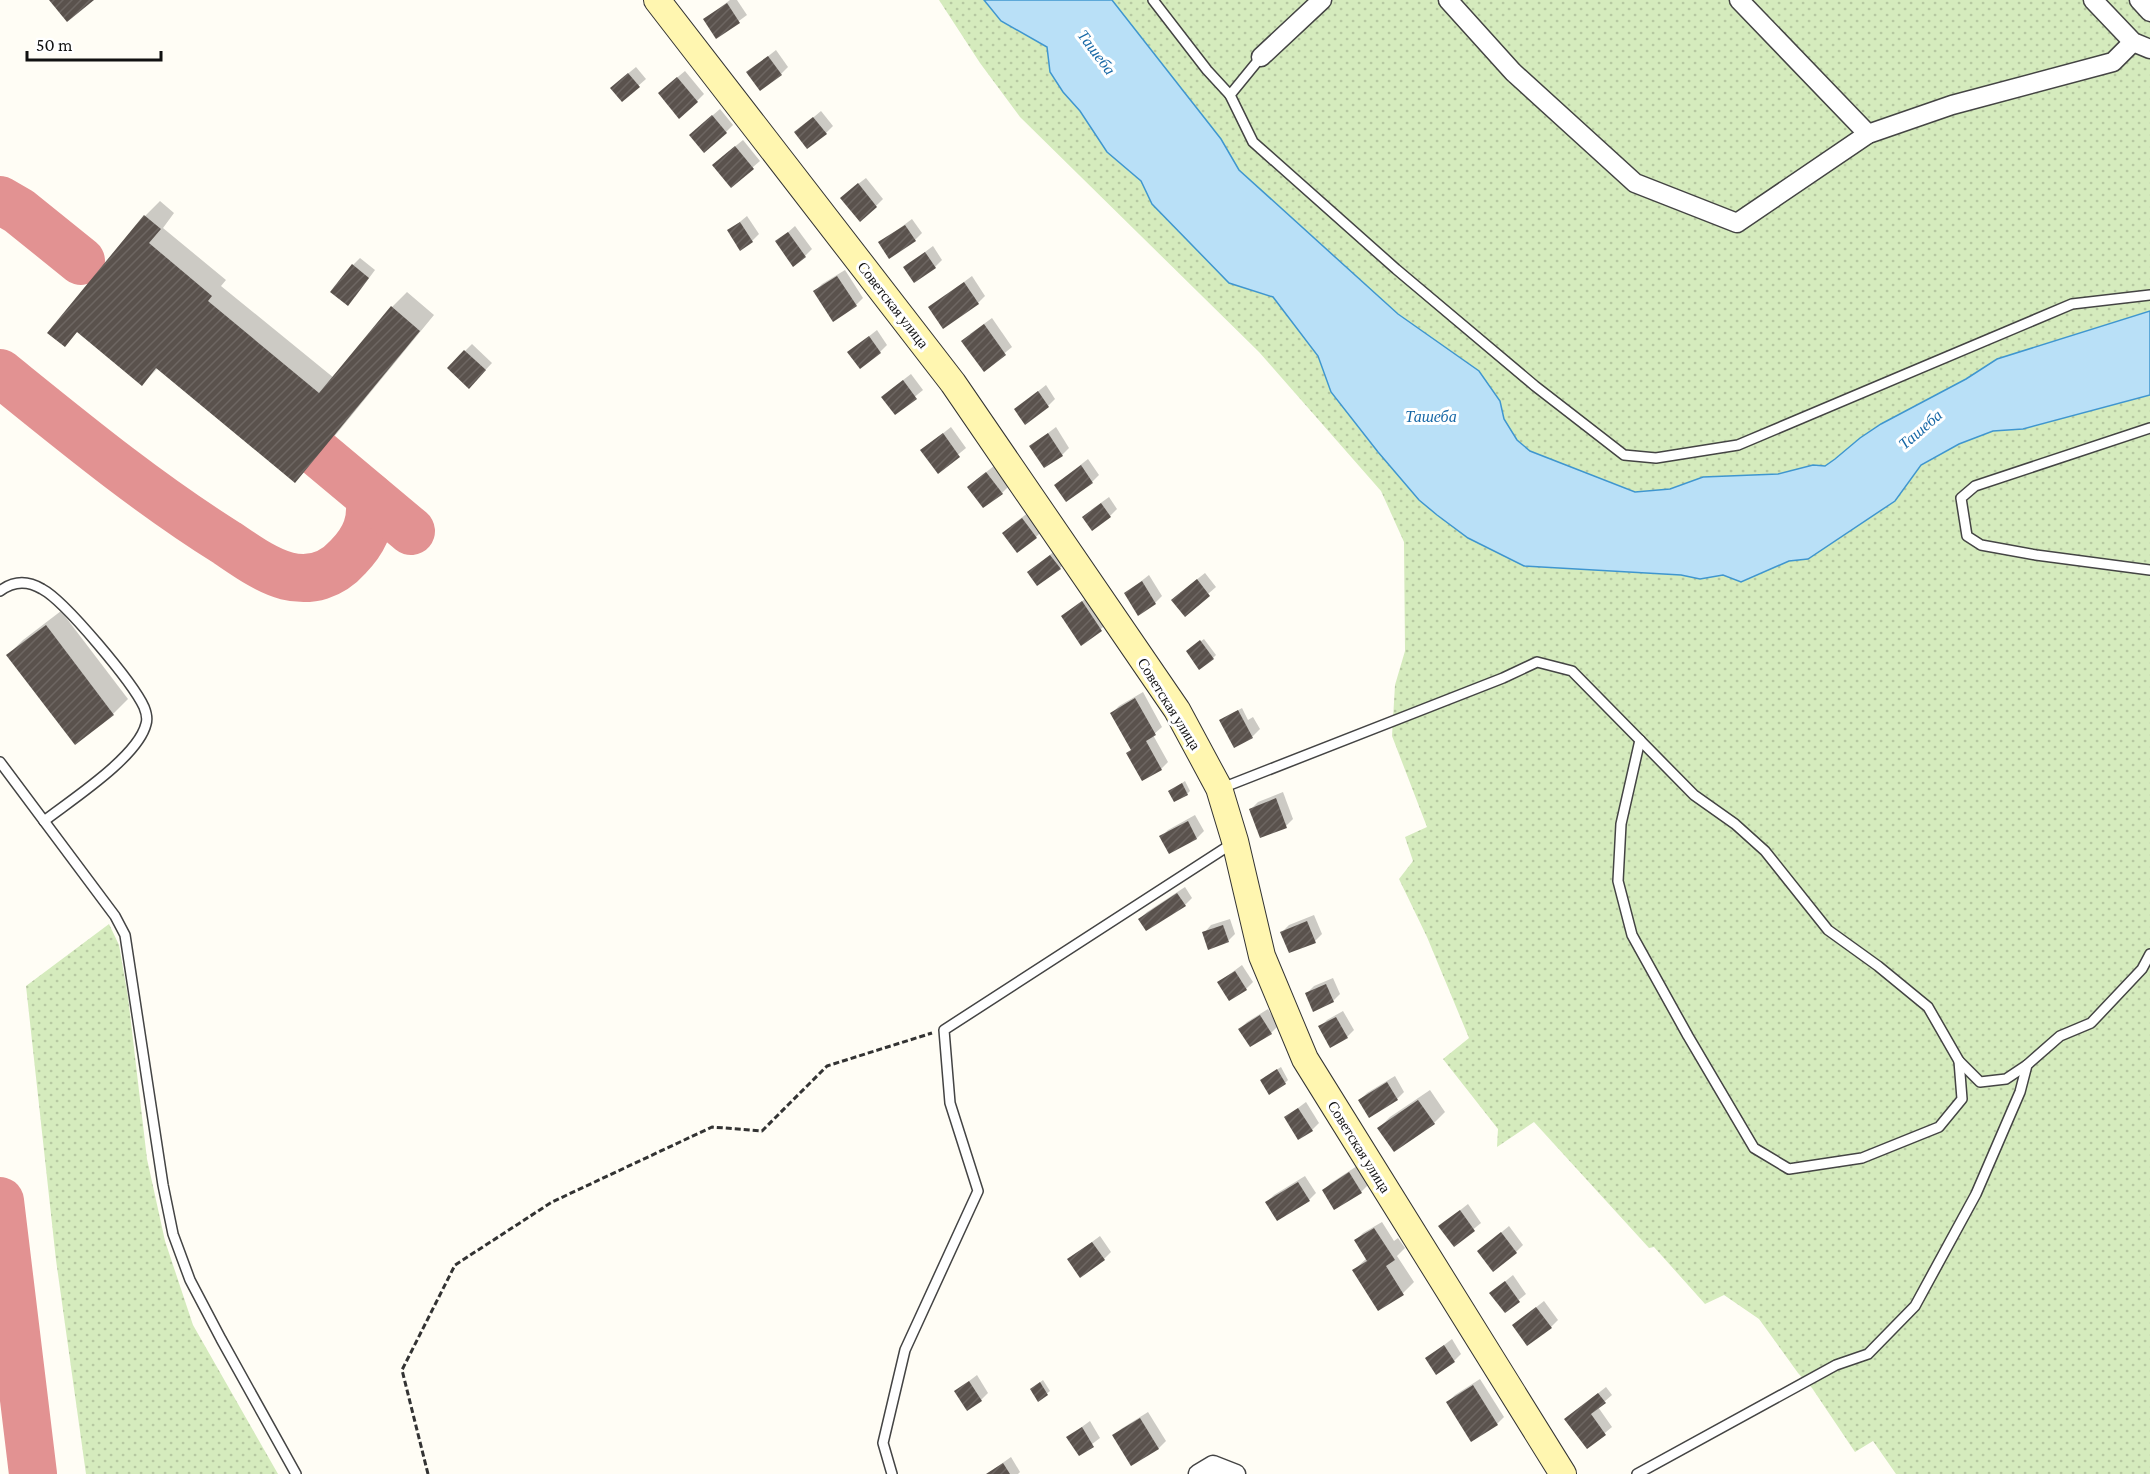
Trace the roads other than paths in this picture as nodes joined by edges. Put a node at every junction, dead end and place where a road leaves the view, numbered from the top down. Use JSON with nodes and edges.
{"nodes":[{"id":1,"x":657,"y":0,"type":"edge"},
{"id":2,"x":1153,"y":0,"type":"edge"},
{"id":3,"x":1322,"y":0,"type":"edge"},
{"id":4,"x":1448,"y":0,"type":"edge"},
{"id":5,"x":1739,"y":0,"type":"edge"},
{"id":6,"x":2093,"y":0,"type":"edge"},
{"id":7,"x":2139,"y":0,"type":"edge"},
{"id":8,"x":2150,"y":12,"type":"edge"},
{"id":9,"x":2142,"y":46,"type":"edge"},
{"id":10,"x":1261,"y":57,"type":"joint"},
{"id":11,"x":1230,"y":94,"type":"junction"},
{"id":12,"x":1868,"y":134,"type":"junction"},
{"id":13,"x":2150,"y":296,"type":"edge"},
{"id":14,"x":2150,"y":428,"type":"edge"},
{"id":15,"x":2150,"y":570,"type":"edge"},
{"id":16,"x":0,"y":591,"type":"edge"},
{"id":17,"x":1640,"y":740,"type":"junction"},
{"id":18,"x":0,"y":762,"type":"edge"},
{"id":19,"x":1219,"y":788,"type":"junction"},
{"id":20,"x":44,"y":821,"type":"junction"},
{"id":21,"x":1235,"y":841,"type":"junction"},
{"id":22,"x":2150,"y":954,"type":"edge"},
{"id":23,"x":1959,"y":1061,"type":"junction"},
{"id":24,"x":2027,"y":1065,"type":"junction"},
{"id":25,"x":296,"y":1474,"type":"edge"},
{"id":26,"x":892,"y":1474,"type":"edge"},
{"id":27,"x":1198,"y":1474,"type":"edge"},
{"id":28,"x":1236,"y":1474,"type":"edge"},
{"id":29,"x":1563,"y":1474,"type":"edge"},
{"id":30,"x":1637,"y":1474,"type":"edge"}],
"edges":[{"from":1,"to":19,"type":"street","name":"Советская улица"},
{"from":2,"to":11,"type":"lane"},
{"from":3,"to":10,"type":"street"},
{"from":4,"to":12,"type":"street"},
{"from":5,"to":12,"type":"street"},
{"from":6,"to":9,"type":"street"},
{"from":7,"to":8,"type":"street"},
{"from":9,"to":12,"type":"street"},
{"from":10,"to":11,"type":"lane"},
{"from":11,"to":13,"type":"lane"},
{"from":14,"to":15,"type":"lane"},
{"from":16,"to":20,"type":"lane"},
{"from":17,"to":19,"type":"lane"},
{"from":17,"to":23,"type":"lane"},
{"from":17,"to":23,"type":"lane"},
{"from":18,"to":20,"type":"lane"},
{"from":19,"to":21,"type":"street","name":"Советская улица"},
{"from":20,"to":25,"type":"lane"},
{"from":21,"to":26,"type":"lane"},
{"from":21,"to":29,"type":"street","name":"Советская улица"},
{"from":22,"to":24,"type":"lane"},
{"from":23,"to":24,"type":"lane"},
{"from":24,"to":30,"type":"lane"},
{"from":27,"to":28,"type":"street"}]}
